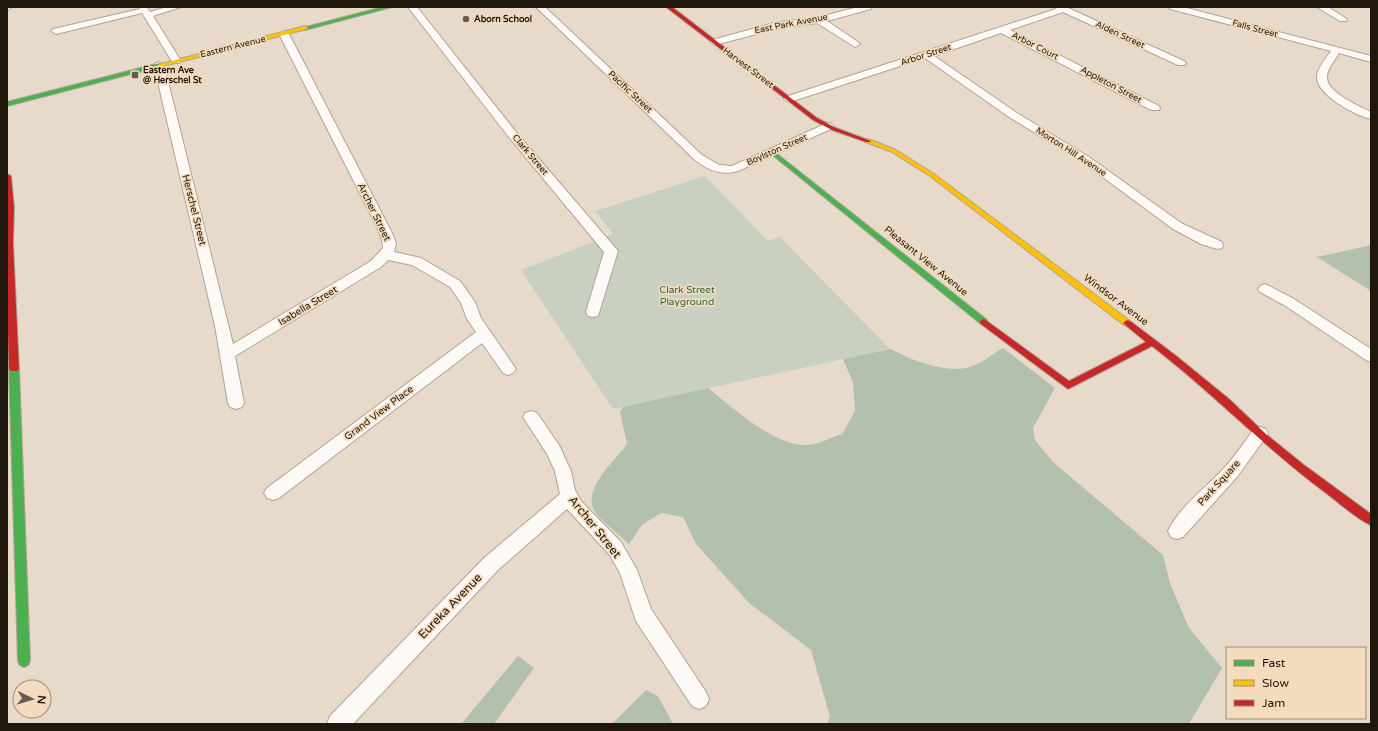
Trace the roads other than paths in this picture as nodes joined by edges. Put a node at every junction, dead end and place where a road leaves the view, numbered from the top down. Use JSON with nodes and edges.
{"nodes":[{"id":1,"x":176,"y":7,"type":"edge"},
{"id":2,"x":389,"y":7,"type":"edge"},
{"id":3,"x":412,"y":7,"type":"edge"},
{"id":4,"x":540,"y":7,"type":"edge"},
{"id":5,"x":669,"y":7,"type":"edge"},
{"id":6,"x":868,"y":7,"type":"edge"},
{"id":7,"x":1174,"y":7,"type":"edge"},
{"id":8,"x":1321,"y":7,"type":"edge"},
{"id":9,"x":1061,"y":8,"type":"edge"},
{"id":10,"x":1186,"y":8,"type":"edge"},
{"id":11,"x":145,"y":10,"type":"edge"},
{"id":12,"x":818,"y":19,"type":"junction"},
{"id":13,"x":1343,"y":19,"type":"dead end"},
{"id":14,"x":1002,"y":30,"type":"junction"},
{"id":15,"x":56,"y":31,"type":"dead end"},
{"id":16,"x":284,"y":34,"type":"junction"},
{"id":17,"x":715,"y":42,"type":"junction"},
{"id":18,"x":854,"y":44,"type":"dead end"},
{"id":19,"x":1337,"y":49,"type":"junction"},
{"id":20,"x":927,"y":55,"type":"junction"},
{"id":21,"x":1371,"y":58,"type":"edge"},
{"id":22,"x":176,"y":61,"type":"junction"},
{"id":23,"x":1067,"y":62,"type":"joint"},
{"id":24,"x":1181,"y":63,"type":"dead end"},
{"id":25,"x":159,"y":66,"type":"junction"},
{"id":26,"x":789,"y":99,"type":"junction"},
{"id":27,"x":7,"y":104,"type":"edge"},
{"id":28,"x":1155,"y":108,"type":"dead end"},
{"id":29,"x":1371,"y":116,"type":"edge"},
{"id":30,"x":829,"y":126,"type":"junction"},
{"id":31,"x":772,"y":152,"type":"junction"},
{"id":32,"x":724,"y":170,"type":"joint"},
{"id":33,"x":7,"y":176,"type":"edge"},
{"id":34,"x":9,"y":207,"type":"edge"},
{"id":35,"x":1217,"y":245,"type":"dead end"},
{"id":36,"x":386,"y":255,"type":"junction"},
{"id":37,"x":1264,"y":289,"type":"dead end"},
{"id":38,"x":593,"y":312,"type":"dead end"},
{"id":39,"x":10,"y":321,"type":"edge"},
{"id":40,"x":485,"y":333,"type":"junction"},
{"id":41,"x":1152,"y":342,"type":"junction"},
{"id":42,"x":227,"y":354,"type":"junction"},
{"id":43,"x":1371,"y":356,"type":"edge"},
{"id":44,"x":508,"y":369,"type":"dead end"},
{"id":45,"x":236,"y":403,"type":"dead end"},
{"id":46,"x":531,"y":417,"type":"dead end"},
{"id":47,"x":1260,"y":434,"type":"junction"},
{"id":48,"x":12,"y":438,"type":"edge"},
{"id":49,"x":273,"y":493,"type":"dead end"},
{"id":50,"x":570,"y":496,"type":"junction"},
{"id":51,"x":1371,"y":520,"type":"edge"},
{"id":52,"x":1177,"y":531,"type":"dead end"},
{"id":53,"x":24,"y":661,"type":"dead end"},
{"id":54,"x":699,"y":699,"type":"dead end"},
{"id":55,"x":338,"y":724,"type":"edge"}],
"edges":[{"from":1,"to":11,"type":"street"},
{"from":2,"to":16,"type":"street","name":"Eastern Avenue"},
{"from":3,"to":38,"type":"street","name":"Clark Street"},
{"from":4,"to":32,"type":"street","name":"Pacific Street"},
{"from":5,"to":17,"type":"street","name":"Harvest Street"},
{"from":6,"to":12,"type":"street","name":"East Park Avenue"},
{"from":7,"to":10,"type":"street","name":"Falls Street"},
{"from":8,"to":13,"type":"street"},
{"from":9,"to":14,"type":"street","name":"Arbor Street"},
{"from":9,"to":24,"type":"street","name":"Alden Street"},
{"from":10,"to":19,"type":"street","name":"Falls Street"},
{"from":11,"to":15,"type":"street"},
{"from":11,"to":22,"type":"street"},
{"from":12,"to":17,"type":"street","name":"East Park Avenue"},
{"from":12,"to":18,"type":"street"},
{"from":14,"to":20,"type":"street","name":"Arbor Street"},
{"from":14,"to":23,"type":"street","name":"Arbor Court"},
{"from":16,"to":22,"type":"street","name":"Eastern Avenue"},
{"from":16,"to":36,"type":"street","name":"Archer Street"},
{"from":17,"to":26,"type":"street","name":"Harvest Street"},
{"from":19,"to":21,"type":"street","name":"Falls Street"},
{"from":19,"to":29,"type":"street"},
{"from":20,"to":26,"type":"street","name":"Arbor Street"},
{"from":20,"to":35,"type":"street","name":"Morton Hill Avenue"},
{"from":22,"to":25,"type":"street","name":"Eastern Avenue"},
{"from":23,"to":28,"type":"street","name":"Appleton Street"},
{"from":25,"to":27,"type":"street","name":"Eastern Avenue"},
{"from":25,"to":42,"type":"street","name":"Herschel Street"},
{"from":26,"to":30,"type":"street","name":"Harvest Street"},
{"from":30,"to":31,"type":"street","name":"Boylston Street"},
{"from":30,"to":41,"type":"street","name":"Windsor Avenue"},
{"from":31,"to":32,"type":"street","name":"Boylston Street"},
{"from":31,"to":41,"type":"street","name":"Pleasant View Avenue"},
{"from":33,"to":34,"type":"street"},
{"from":34,"to":39,"type":"street"},
{"from":36,"to":40,"type":"street","name":"Archer Street"},
{"from":36,"to":42,"type":"street","name":"Isabella Street"},
{"from":37,"to":43,"type":"street"},
{"from":39,"to":48,"type":"street"},
{"from":40,"to":44,"type":"street","name":"Archer Street"},
{"from":40,"to":49,"type":"street","name":"Grand View Place"},
{"from":41,"to":47,"type":"street","name":"Windsor Avenue"},
{"from":42,"to":45,"type":"street","name":"Herschel Street"},
{"from":46,"to":50,"type":"street","name":"Archer Street"},
{"from":47,"to":51,"type":"street","name":"Windsor Avenue"},
{"from":47,"to":52,"type":"street","name":"Park Square"},
{"from":48,"to":53,"type":"street"},
{"from":50,"to":54,"type":"street","name":"Archer Street"},
{"from":50,"to":55,"type":"street","name":"Eureka Avenue"}]}
